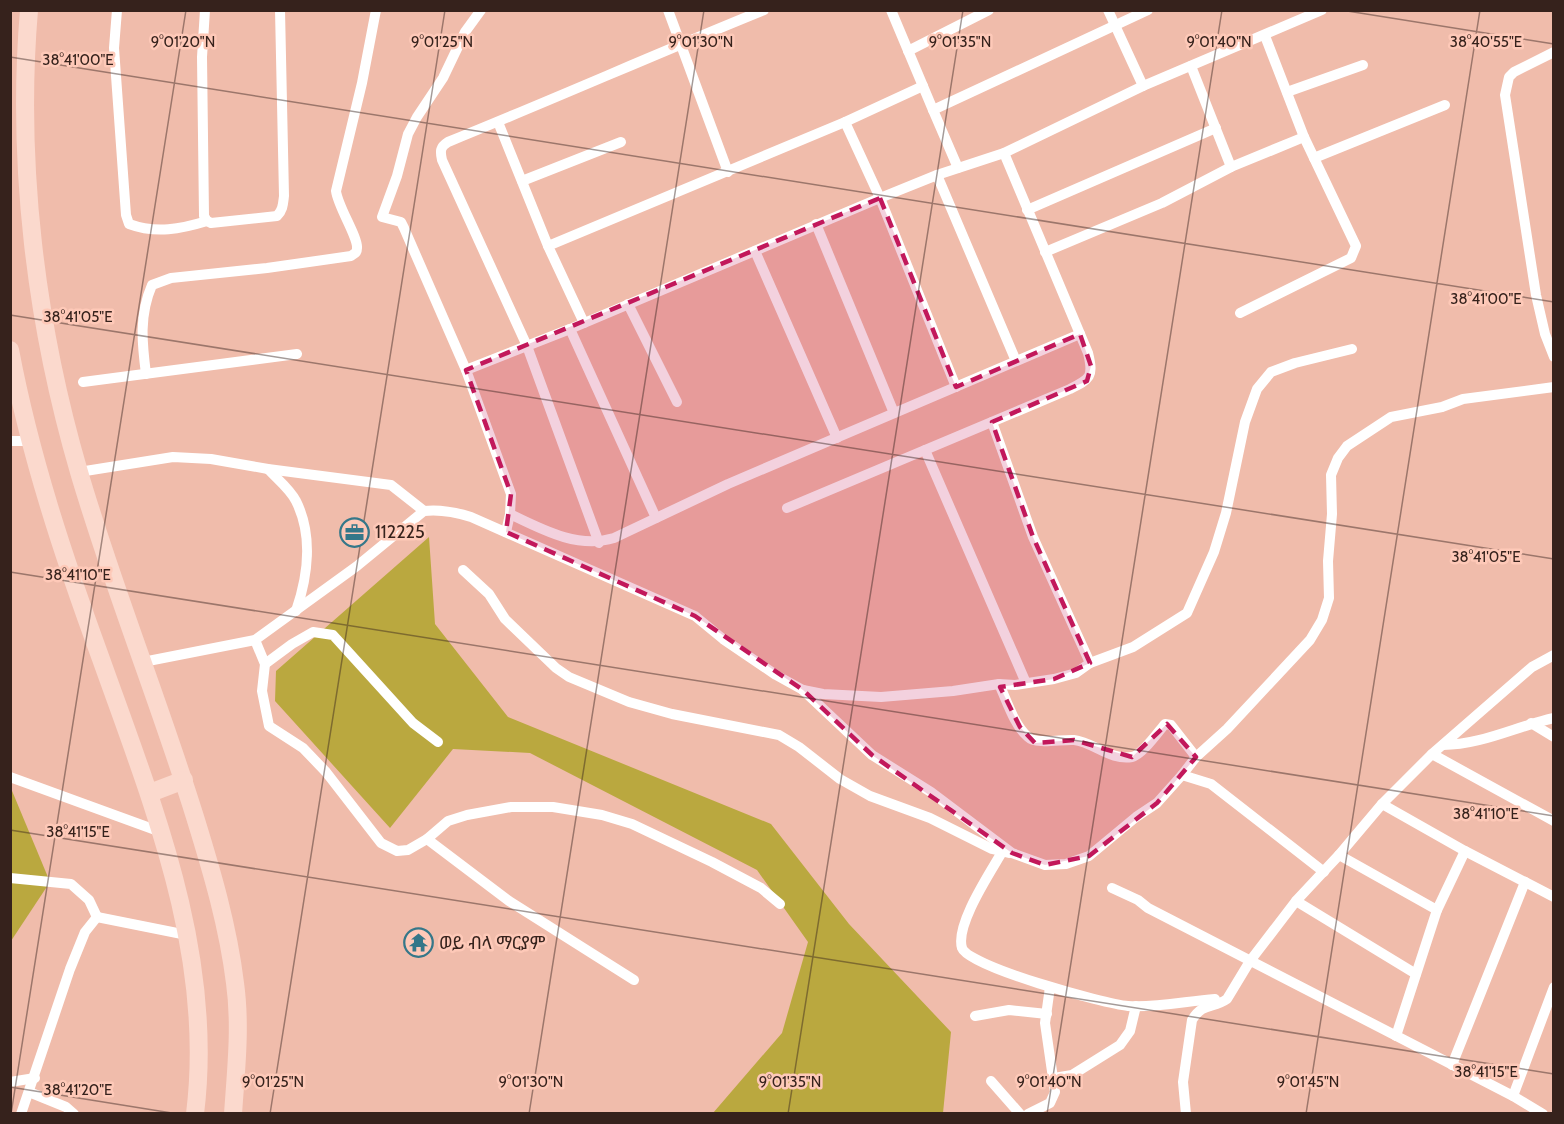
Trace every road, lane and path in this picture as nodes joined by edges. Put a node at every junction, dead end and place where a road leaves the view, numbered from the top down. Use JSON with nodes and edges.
{"nodes":[{"id":1,"x":29,"y":10,"type":"edge"},
{"id":2,"x":117,"y":10,"type":"edge"},
{"id":3,"x":205,"y":10,"type":"edge"},
{"id":4,"x":280,"y":10,"type":"edge"},
{"id":5,"x":376,"y":10,"type":"edge"},
{"id":6,"x":481,"y":10,"type":"edge"},
{"id":7,"x":668,"y":10,"type":"edge"},
{"id":8,"x":764,"y":10,"type":"edge"},
{"id":9,"x":891,"y":10,"type":"edge"},
{"id":10,"x":989,"y":10,"type":"edge"},
{"id":11,"x":1108,"y":10,"type":"edge"},
{"id":12,"x":1148,"y":10,"type":"edge"},
{"id":13,"x":1322,"y":10,"type":"edge"},
{"id":14,"x":1114,"y":26,"type":"junction"},
{"id":15,"x":1265,"y":36,"type":"junction"},
{"id":16,"x":681,"y":43,"type":"junction"},
{"id":17,"x":908,"y":51,"type":"junction"},
{"id":18,"x":1554,"y":52,"type":"edge"},
{"id":19,"x":1363,"y":64,"type":"dead end"},
{"id":20,"x":1191,"y":66,"type":"junction"},
{"id":21,"x":923,"y":86,"type":"junction"},
{"id":22,"x":1143,"y":86,"type":"junction"},
{"id":23,"x":1287,"y":92,"type":"junction"},
{"id":24,"x":1445,"y":105,"type":"dead end"},
{"id":25,"x":933,"y":110,"type":"junction"},
{"id":26,"x":498,"y":122,"type":"junction"},
{"id":27,"x":845,"y":122,"type":"junction"},
{"id":28,"x":1215,"y":128,"type":"junction"},
{"id":29,"x":1304,"y":137,"type":"junction"},
{"id":30,"x":621,"y":142,"type":"dead end"},
{"id":31,"x":1004,"y":153,"type":"junction"},
{"id":32,"x":1314,"y":158,"type":"junction"},
{"id":33,"x":1231,"y":166,"type":"junction"},
{"id":34,"x":958,"y":168,"type":"junction"},
{"id":35,"x":728,"y":172,"type":"junction"},
{"id":36,"x":937,"y":175,"type":"junction"},
{"id":37,"x":522,"y":181,"type":"junction"},
{"id":38,"x":880,"y":198,"type":"junction"},
{"id":39,"x":1027,"y":210,"type":"junction"},
{"id":40,"x":207,"y":220,"type":"junction"},
{"id":41,"x":816,"y":224,"type":"junction"},
{"id":42,"x":548,"y":246,"type":"junction"},
{"id":43,"x":755,"y":251,"type":"junction"},
{"id":44,"x":1045,"y":252,"type":"junction"},
{"id":45,"x":628,"y":304,"type":"junction"},
{"id":46,"x":1239,"y":313,"type":"dead end"},
{"id":47,"x":584,"y":323,"type":"junction"},
{"id":48,"x":570,"y":328,"type":"junction"},
{"id":49,"x":1080,"y":334,"type":"junction"},
{"id":50,"x":526,"y":346,"type":"junction"},
{"id":51,"x":1352,"y":349,"type":"dead end"},
{"id":52,"x":10,"y":350,"type":"edge"},
{"id":53,"x":297,"y":354,"type":"dead end"},
{"id":54,"x":1554,"y":357,"type":"edge"},
{"id":55,"x":1016,"y":361,"type":"junction"},
{"id":56,"x":466,"y":370,"type":"junction"},
{"id":57,"x":146,"y":374,"type":"junction"},
{"id":58,"x":84,"y":382,"type":"dead end"},
{"id":59,"x":956,"y":387,"type":"junction"},
{"id":60,"x":1554,"y":387,"type":"edge"},
{"id":61,"x":677,"y":402,"type":"dead end"},
{"id":62,"x":894,"y":414,"type":"junction"},
{"id":63,"x":992,"y":422,"type":"junction"},
{"id":64,"x":837,"y":438,"type":"junction"},
{"id":65,"x":10,"y":441,"type":"edge"},
{"id":66,"x":30,"y":441,"type":"junction"},
{"id":67,"x":925,"y":450,"type":"junction"},
{"id":68,"x":267,"y":469,"type":"junction"},
{"id":69,"x":79,"y":472,"type":"junction"},
{"id":70,"x":787,"y":508,"type":"dead end"},
{"id":71,"x":424,"y":511,"type":"junction"},
{"id":72,"x":510,"y":514,"type":"junction"},
{"id":73,"x":656,"y":518,"type":"junction"},
{"id":74,"x":506,"y":532,"type":"junction"},
{"id":75,"x":599,"y":543,"type":"junction"},
{"id":76,"x":463,"y":570,"type":"dead end"},
{"id":77,"x":296,"y":612,"type":"junction"},
{"id":78,"x":255,"y":640,"type":"junction"},
{"id":79,"x":1554,"y":655,"type":"edge"},
{"id":80,"x":143,"y":662,"type":"junction"},
{"id":81,"x":1090,"y":663,"type":"junction"},
{"id":82,"x":265,"y":664,"type":"junction"},
{"id":83,"x":1026,"y":683,"type":"junction"},
{"id":84,"x":999,"y":684,"type":"junction"},
{"id":85,"x":802,"y":690,"type":"junction"},
{"id":86,"x":1554,"y":718,"type":"edge"},
{"id":87,"x":1531,"y":723,"type":"junction"},
{"id":88,"x":1554,"y":736,"type":"edge"},
{"id":89,"x":438,"y":742,"type":"dead end"},
{"id":90,"x":1443,"y":745,"type":"junction"},
{"id":91,"x":1432,"y":754,"type":"junction"},
{"id":92,"x":1196,"y":757,"type":"junction"},
{"id":93,"x":1182,"y":775,"type":"junction"},
{"id":94,"x":10,"y":777,"type":"edge"},
{"id":95,"x":184,"y":780,"type":"junction"},
{"id":96,"x":150,"y":793,"type":"junction"},
{"id":97,"x":1382,"y":804,"type":"junction"},
{"id":98,"x":1554,"y":820,"type":"edge"},
{"id":99,"x":161,"y":832,"type":"junction"},
{"id":100,"x":427,"y":839,"type":"junction"},
{"id":101,"x":1465,"y":851,"type":"junction"},
{"id":102,"x":1007,"y":853,"type":"junction"},
{"id":103,"x":1339,"y":855,"type":"junction"},
{"id":104,"x":1324,"y":872,"type":"junction"},
{"id":105,"x":10,"y":878,"type":"edge"},
{"id":106,"x":1525,"y":882,"type":"junction"},
{"id":107,"x":1112,"y":888,"type":"dead end"},
{"id":108,"x":1554,"y":897,"type":"edge"},
{"id":109,"x":1296,"y":901,"type":"junction"},
{"id":110,"x":780,"y":904,"type":"dead end"},
{"id":111,"x":1437,"y":910,"type":"junction"},
{"id":112,"x":97,"y":917,"type":"junction"},
{"id":113,"x":187,"y":935,"type":"junction"},
{"id":114,"x":1250,"y":961,"type":"junction"},
{"id":115,"x":1416,"y":974,"type":"junction"},
{"id":116,"x":634,"y":980,"type":"dead end"},
{"id":117,"x":1050,"y":987,"type":"junction"},
{"id":118,"x":1554,"y":987,"type":"edge"},
{"id":119,"x":1227,"y":999,"type":"junction"},
{"id":120,"x":1136,"y":1006,"type":"junction"},
{"id":121,"x":1047,"y":1014,"type":"junction"},
{"id":122,"x":975,"y":1016,"type":"dead end"},
{"id":123,"x":1395,"y":1036,"type":"junction"},
{"id":124,"x":1452,"y":1065,"type":"junction"},
{"id":125,"x":35,"y":1078,"type":"junction"},
{"id":126,"x":1054,"y":1078,"type":"junction"},
{"id":127,"x":991,"y":1081,"type":"dead end"},
{"id":128,"x":10,"y":1082,"type":"edge"},
{"id":129,"x":29,"y":1092,"type":"junction"},
{"id":130,"x":1513,"y":1096,"type":"junction"},
{"id":131,"x":21,"y":1113,"type":"edge"},
{"id":132,"x":74,"y":1113,"type":"edge"},
{"id":133,"x":195,"y":1113,"type":"edge"},
{"id":134,"x":233,"y":1113,"type":"edge"},
{"id":135,"x":1020,"y":1113,"type":"edge"},
{"id":136,"x":1028,"y":1113,"type":"edge"},
{"id":137,"x":1186,"y":1113,"type":"edge"},
{"id":138,"x":1543,"y":1113,"type":"edge"}],
"edges":[{"from":1,"to":69,"type":"main road"},
{"from":2,"to":40,"type":"street"},
{"from":3,"to":40,"type":"street"},
{"from":4,"to":40,"type":"street"},
{"from":5,"to":57,"type":"street"},
{"from":6,"to":56,"type":"street"},
{"from":7,"to":16,"type":"street"},
{"from":8,"to":16,"type":"street"},
{"from":9,"to":17,"type":"street"},
{"from":10,"to":17,"type":"street"},
{"from":11,"to":14,"type":"street"},
{"from":12,"to":14,"type":"street"},
{"from":13,"to":15,"type":"street"},
{"from":14,"to":22,"type":"street"},
{"from":14,"to":25,"type":"street"},
{"from":15,"to":20,"type":"street"},
{"from":15,"to":23,"type":"street"},
{"from":16,"to":26,"type":"street"},
{"from":16,"to":35,"type":"street"},
{"from":17,"to":21,"type":"street"},
{"from":18,"to":54,"type":"street"},
{"from":19,"to":23,"type":"street"},
{"from":20,"to":22,"type":"street"},
{"from":20,"to":28,"type":"street"},
{"from":21,"to":25,"type":"street"},
{"from":21,"to":27,"type":"street"},
{"from":22,"to":31,"type":"street"},
{"from":23,"to":29,"type":"street"},
{"from":24,"to":32,"type":"street"},
{"from":25,"to":34,"type":"street"},
{"from":26,"to":37,"type":"street"},
{"from":26,"to":50,"type":"street"},
{"from":27,"to":35,"type":"street"},
{"from":27,"to":38,"type":"street"},
{"from":28,"to":33,"type":"street"},
{"from":28,"to":39,"type":"street"},
{"from":29,"to":32,"type":"street"},
{"from":29,"to":33,"type":"street"},
{"from":30,"to":37,"type":"street"},
{"from":31,"to":34,"type":"street"},
{"from":31,"to":39,"type":"street"},
{"from":32,"to":46,"type":"street"},
{"from":33,"to":44,"type":"street"},
{"from":34,"to":36,"type":"street"},
{"from":35,"to":42,"type":"street"},
{"from":36,"to":38,"type":"street"},
{"from":36,"to":55,"type":"street"},
{"from":37,"to":42,"type":"street"},
{"from":38,"to":41,"type":"street"},
{"from":38,"to":59,"type":"street"},
{"from":39,"to":44,"type":"street"},
{"from":41,"to":43,"type":"street"},
{"from":41,"to":62,"type":"street"},
{"from":42,"to":47,"type":"street"},
{"from":43,"to":45,"type":"street"},
{"from":43,"to":64,"type":"street"},
{"from":44,"to":49,"type":"street"},
{"from":45,"to":47,"type":"street"},
{"from":45,"to":61,"type":"street"},
{"from":47,"to":48,"type":"street"},
{"from":48,"to":50,"type":"street"},
{"from":48,"to":73,"type":"street"},
{"from":49,"to":55,"type":"street"},
{"from":49,"to":63,"type":"street"},
{"from":50,"to":56,"type":"street"},
{"from":50,"to":75,"type":"street"},
{"from":51,"to":81,"type":"street"},
{"from":52,"to":66,"type":"main road"},
{"from":53,"to":57,"type":"street"},
{"from":55,"to":59,"type":"street"},
{"from":56,"to":72,"type":"street"},
{"from":57,"to":58,"type":"street"},
{"from":59,"to":62,"type":"street"},
{"from":60,"to":92,"type":"street"},
{"from":62,"to":64,"type":"street"},
{"from":63,"to":67,"type":"street"},
{"from":63,"to":81,"type":"street"},
{"from":64,"to":73,"type":"street"},
{"from":65,"to":66,"type":"street"},
{"from":66,"to":96,"type":"main road"},
{"from":67,"to":70,"type":"street"},
{"from":67,"to":83,"type":"street"},
{"from":68,"to":69,"type":"street"},
{"from":68,"to":71,"type":"street"},
{"from":68,"to":77,"type":"street"},
{"from":69,"to":80,"type":"main road"},
{"from":71,"to":74,"type":"street"},
{"from":71,"to":77,"type":"street"},
{"from":72,"to":74,"type":"street"},
{"from":72,"to":75,"type":"street"},
{"from":73,"to":75,"type":"street"},
{"from":74,"to":85,"type":"street"},
{"from":76,"to":102,"type":"street"},
{"from":77,"to":78,"type":"street"},
{"from":78,"to":80,"type":"street"},
{"from":78,"to":82,"type":"street"},
{"from":79,"to":90,"type":"street"},
{"from":80,"to":95,"type":"main road"},
{"from":81,"to":83,"type":"street"},
{"from":82,"to":89,"type":"street"},
{"from":82,"to":100,"type":"street"},
{"from":83,"to":84,"type":"street"},
{"from":84,"to":85,"type":"street"},
{"from":84,"to":92,"type":"street"},
{"from":85,"to":102,"type":"street"},
{"from":86,"to":87,"type":"street"},
{"from":87,"to":88,"type":"street"},
{"from":87,"to":90,"type":"street"},
{"from":90,"to":91,"type":"street"},
{"from":91,"to":97,"type":"street"},
{"from":91,"to":98,"type":"street"},
{"from":92,"to":93,"type":"street"},
{"from":93,"to":102,"type":"street"},
{"from":93,"to":104,"type":"street"},
{"from":94,"to":99,"type":"street"},
{"from":95,"to":96,"type":"main road"},
{"from":95,"to":134,"type":"main road"},
{"from":96,"to":99,"type":"main road"},
{"from":97,"to":101,"type":"street"},
{"from":97,"to":103,"type":"street"},
{"from":99,"to":113,"type":"main road"},
{"from":100,"to":110,"type":"street"},
{"from":100,"to":116,"type":"street"},
{"from":101,"to":106,"type":"street"},
{"from":101,"to":111,"type":"street"},
{"from":102,"to":117,"type":"street"},
{"from":103,"to":104,"type":"street"},
{"from":103,"to":111,"type":"street"},
{"from":104,"to":109,"type":"street"},
{"from":105,"to":112,"type":"street"},
{"from":106,"to":108,"type":"street"},
{"from":106,"to":124,"type":"street"},
{"from":107,"to":114,"type":"street"},
{"from":109,"to":114,"type":"street"},
{"from":109,"to":115,"type":"street"},
{"from":111,"to":115,"type":"street"},
{"from":112,"to":113,"type":"street"},
{"from":112,"to":125,"type":"street"},
{"from":113,"to":133,"type":"main road"},
{"from":114,"to":119,"type":"street"},
{"from":114,"to":123,"type":"street"},
{"from":115,"to":123,"type":"street"},
{"from":117,"to":120,"type":"street"},
{"from":117,"to":121,"type":"street"},
{"from":118,"to":130,"type":"street"},
{"from":119,"to":120,"type":"street"},
{"from":119,"to":137,"type":"street"},
{"from":120,"to":126,"type":"street"},
{"from":121,"to":122,"type":"street"},
{"from":121,"to":126,"type":"street"},
{"from":123,"to":124,"type":"street"},
{"from":124,"to":130,"type":"street"},
{"from":125,"to":128,"type":"street"},
{"from":125,"to":129,"type":"street"},
{"from":126,"to":136,"type":"street"},
{"from":127,"to":135,"type":"street"},
{"from":129,"to":131,"type":"street"},
{"from":129,"to":132,"type":"street"},
{"from":130,"to":138,"type":"street"}]}
